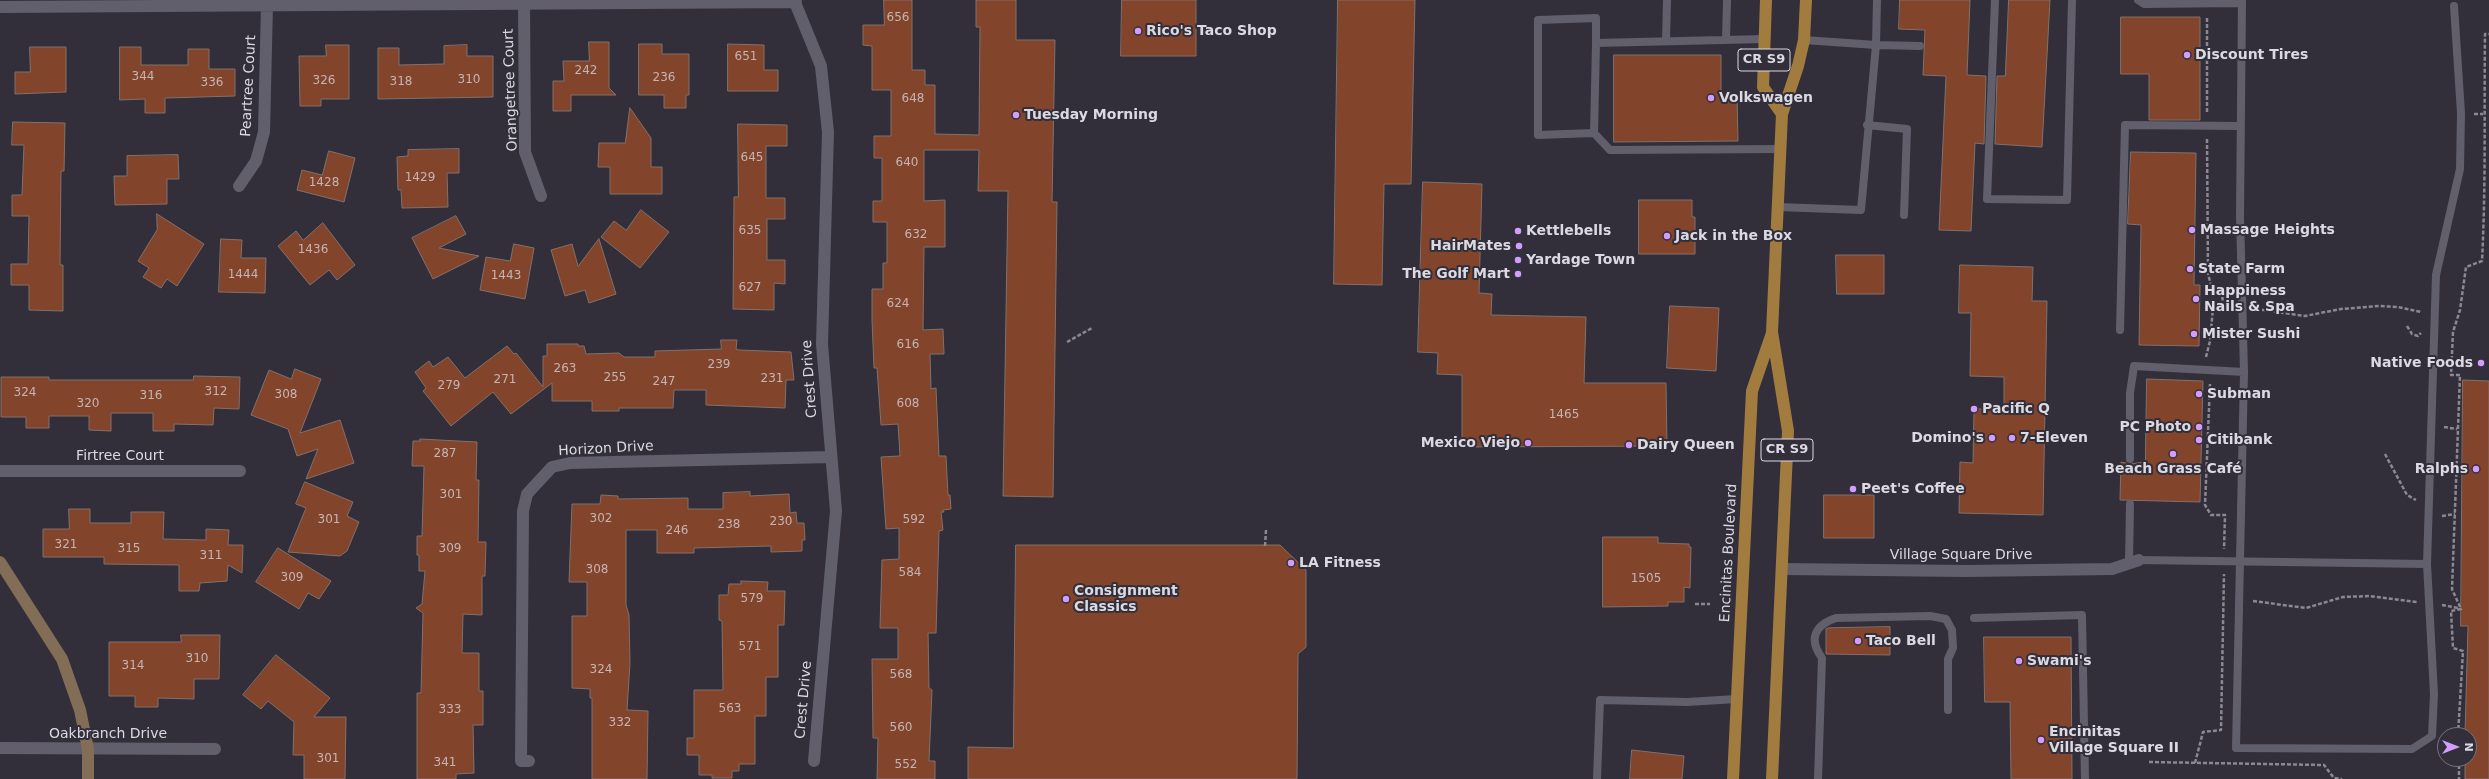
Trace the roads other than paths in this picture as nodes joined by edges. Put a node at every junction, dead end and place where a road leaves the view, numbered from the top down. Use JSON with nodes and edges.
{"nodes":[{"id":1,"x":1667,"y":0,"type":"edge"},
{"id":2,"x":1727,"y":0,"type":"edge"},
{"id":3,"x":1766,"y":0,"type":"edge"},
{"id":4,"x":1806,"y":0,"type":"edge"},
{"id":5,"x":1877,"y":0,"type":"edge"},
{"id":6,"x":1995,"y":0,"type":"edge"},
{"id":7,"x":2072,"y":0,"type":"edge"},
{"id":8,"x":2138,"y":0,"type":"edge"},
{"id":9,"x":795,"y":1,"type":"edge"},
{"id":10,"x":2242,"y":2,"type":"edge"},
{"id":11,"x":267,"y":5,"type":"junction"},
{"id":12,"x":524,"y":5,"type":"junction"},
{"id":13,"x":2454,"y":6,"type":"dead end"},
{"id":14,"x":0,"y":7,"type":"edge"},
{"id":15,"x":1765,"y":39,"type":"junction"},
{"id":16,"x":1726,"y":40,"type":"junction"},
{"id":17,"x":1804,"y":40,"type":"junction"},
{"id":18,"x":1666,"y":41,"type":"junction"},
{"id":19,"x":1596,"y":42,"type":"junction"},
{"id":20,"x":1876,"y":45,"type":"junction"},
{"id":21,"x":1920,"y":46,"type":"dead end"},
{"id":22,"x":1782,"y":114,"type":"junction"},
{"id":23,"x":1867,"y":125,"type":"junction"},
{"id":24,"x":2240,"y":126,"type":"junction"},
{"id":25,"x":1594,"y":133,"type":"junction"},
{"id":26,"x":1780,"y":149,"type":"junction"},
{"id":27,"x":239,"y":186,"type":"dead end"},
{"id":28,"x":541,"y":196,"type":"dead end"},
{"id":29,"x":1778,"y":207,"type":"junction"},
{"id":30,"x":1904,"y":215,"type":"dead end"},
{"id":31,"x":2120,"y":330,"type":"dead end"},
{"id":32,"x":1772,"y":332,"type":"junction"},
{"id":33,"x":2244,"y":372,"type":"junction"},
{"id":34,"x":831,"y":457,"type":"junction"},
{"id":35,"x":2130,"y":459,"type":"dead end"},
{"id":36,"x":0,"y":471,"type":"edge"},
{"id":37,"x":240,"y":471,"type":"dead end"},
{"id":38,"x":2130,"y":504,"type":"dead end"},
{"id":39,"x":2134,"y":561,"type":"junction"},
{"id":40,"x":0,"y":562,"type":"edge"},
{"id":41,"x":2239,"y":562,"type":"junction"},
{"id":42,"x":2427,"y":564,"type":"junction"},
{"id":43,"x":1782,"y":569,"type":"junction"},
{"id":44,"x":1974,"y":618,"type":"dead end"},
{"id":45,"x":1737,"y":699,"type":"junction"},
{"id":46,"x":1948,"y":710,"type":"dead end"},
{"id":47,"x":0,"y":748,"type":"edge"},
{"id":48,"x":88,"y":749,"type":"junction"},
{"id":49,"x":215,"y":749,"type":"dead end"},
{"id":50,"x":529,"y":762,"type":"dead end"},
{"id":51,"x":814,"y":762,"type":"dead end"},
{"id":52,"x":88,"y":779,"type":"edge"},
{"id":53,"x":1597,"y":779,"type":"edge"},
{"id":54,"x":1733,"y":779,"type":"edge"},
{"id":55,"x":1772,"y":779,"type":"edge"},
{"id":56,"x":1818,"y":779,"type":"edge"},
{"id":57,"x":2085,"y":779,"type":"edge"}],
"edges":[{"from":1,"to":18,"type":"lane"},
{"from":2,"to":16,"type":"lane"},
{"from":3,"to":15,"type":"main road","number":"CR S9"},
{"from":4,"to":17,"type":"main road","name":"Encinitas Boulevard","number":"CR S9"},
{"from":5,"to":20,"type":"lane"},
{"from":6,"to":7,"type":"lane"},
{"from":8,"to":10,"type":"lane"},
{"from":9,"to":12,"type":"street"},
{"from":9,"to":34,"type":"street","name":"Crest Drive"},
{"from":10,"to":24,"type":"lane"},
{"from":11,"to":12,"type":"street"},
{"from":11,"to":14,"type":"street"},
{"from":11,"to":27,"type":"street","name":"Peartree Court"},
{"from":12,"to":28,"type":"street","name":"Orangetree Court"},
{"from":13,"to":42,"type":"lane"},
{"from":15,"to":16,"type":"lane"},
{"from":15,"to":22,"type":"main road","number":"CR S9"},
{"from":16,"to":18,"type":"lane"},
{"from":17,"to":20,"type":"lane"},
{"from":17,"to":22,"type":"main road","name":"Encinitas Boulevard","number":"CR S9"},
{"from":18,"to":19,"type":"lane"},
{"from":19,"to":25,"type":"lane"},
{"from":19,"to":25,"type":"lane"},
{"from":20,"to":21,"type":"lane"},
{"from":20,"to":23,"type":"lane"},
{"from":22,"to":26,"type":"main road","name":"Encinitas Boulevard","number":"CR S9"},
{"from":23,"to":29,"type":"lane"},
{"from":23,"to":30,"type":"lane"},
{"from":24,"to":31,"type":"lane"},
{"from":24,"to":33,"type":"lane"},
{"from":25,"to":26,"type":"lane"},
{"from":26,"to":29,"type":"main road","name":"Encinitas Boulevard","number":"CR S9"},
{"from":29,"to":32,"type":"main road","name":"Encinitas Boulevard","number":"CR S9"},
{"from":32,"to":43,"type":"main road","name":"Encinitas Boulevard","number":"CR S9"},
{"from":32,"to":45,"type":"main road","name":"Encinitas Boulevard"},
{"from":33,"to":35,"type":"lane"},
{"from":33,"to":41,"type":"lane"},
{"from":34,"to":50,"type":"street","name":"Horizon Drive"},
{"from":34,"to":51,"type":"street","name":"Crest Drive"},
{"from":36,"to":37,"type":"street","name":"Firtree Court"},
{"from":38,"to":39,"type":"lane"},
{"from":39,"to":41,"type":"lane"},
{"from":39,"to":43,"type":"street","name":"Village Square Drive"},
{"from":40,"to":48,"type":"street"},
{"from":41,"to":42,"type":"lane"},
{"from":41,"to":42,"type":"lane"},
{"from":43,"to":55,"type":"main road","name":"Encinitas Boulevard","number":"CR S9"},
{"from":44,"to":57,"type":"lane"},
{"from":45,"to":53,"type":"lane"},
{"from":45,"to":54,"type":"main road","name":"Encinitas Boulevard"},
{"from":46,"to":56,"type":"lane"},
{"from":47,"to":48,"type":"street","name":"Oakbranch Drive"},
{"from":48,"to":49,"type":"street","name":"Oakbranch Drive"},
{"from":48,"to":52,"type":"street"}]}
